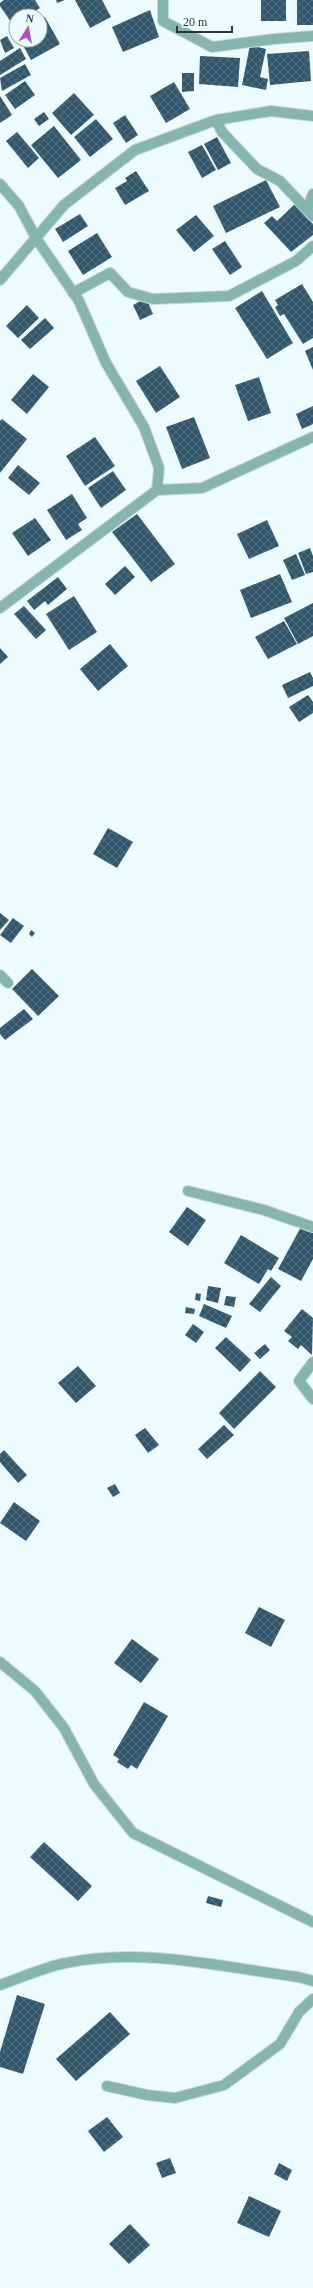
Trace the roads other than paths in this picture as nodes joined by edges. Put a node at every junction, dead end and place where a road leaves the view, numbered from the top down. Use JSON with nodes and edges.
{"nodes":[{"id":1,"x":163,"y":0,"type":"edge"},
{"id":2,"x":313,"y":36,"type":"edge"},
{"id":3,"x":313,"y":116,"type":"edge"},
{"id":4,"x":216,"y":120,"type":"junction"},
{"id":5,"x":0,"y":184,"type":"edge"},
{"id":6,"x":313,"y":194,"type":"edge"},
{"id":7,"x":310,"y":212,"type":"edge"},
{"id":8,"x":36,"y":238,"type":"junction"},
{"id":9,"x":313,"y":246,"type":"edge"},
{"id":10,"x":0,"y":280,"type":"edge"},
{"id":11,"x":73,"y":293,"type":"junction"},
{"id":12,"x":313,"y":437,"type":"edge"},
{"id":13,"x":156,"y":490,"type":"junction"},
{"id":14,"x":2,"y":602,"type":"edge"},
{"id":15,"x":0,"y":975,"type":"edge"},
{"id":16,"x":8,"y":983,"type":"dead end"},
{"id":17,"x":188,"y":1191,"type":"dead end"},
{"id":18,"x":313,"y":1227,"type":"edge"},
{"id":19,"x":313,"y":1362,"type":"edge"},
{"id":20,"x":313,"y":1400,"type":"edge"},
{"id":21,"x":0,"y":1662,"type":"edge"},
{"id":22,"x":313,"y":1922,"type":"edge"},
{"id":23,"x":313,"y":1981,"type":"edge"},
{"id":24,"x":0,"y":1986,"type":"edge"},
{"id":25,"x":313,"y":1999,"type":"edge"},
{"id":26,"x":107,"y":2086,"type":"dead end"}],
"edges":[{"from":1,"to":2,"type":"street"},
{"from":3,"to":4,"type":"street"},
{"from":4,"to":7,"type":"street"},
{"from":4,"to":8,"type":"street"},
{"from":5,"to":8,"type":"street"},
{"from":6,"to":7,"type":"street"},
{"from":8,"to":10,"type":"street"},
{"from":8,"to":11,"type":"street"},
{"from":9,"to":11,"type":"street"},
{"from":11,"to":13,"type":"street"},
{"from":12,"to":13,"type":"street"},
{"from":13,"to":14,"type":"street"},
{"from":15,"to":16,"type":"street"},
{"from":17,"to":18,"type":"street"},
{"from":19,"to":20,"type":"street"},
{"from":21,"to":22,"type":"street"},
{"from":23,"to":24,"type":"street"},
{"from":25,"to":26,"type":"street"}]}
